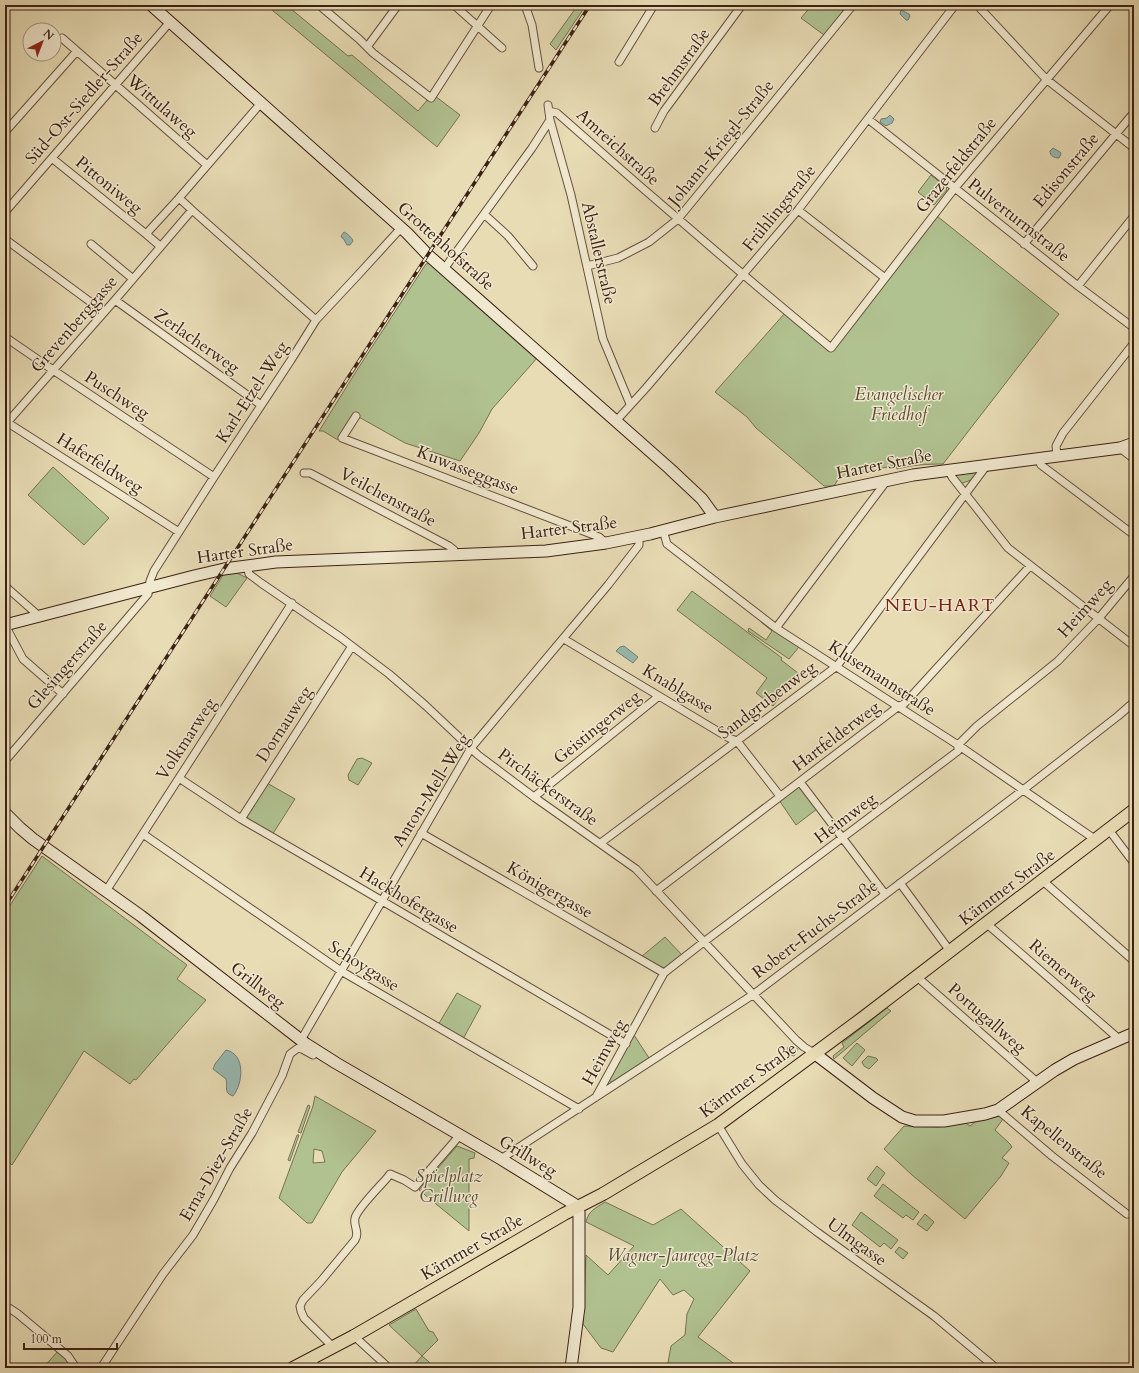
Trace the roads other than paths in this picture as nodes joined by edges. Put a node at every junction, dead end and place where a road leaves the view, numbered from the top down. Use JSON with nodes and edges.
{"nodes":[{"id":1,"x":151,"y":5,"type":"edge"},
{"id":2,"x":319,"y":5,"type":"edge"},
{"id":3,"x":398,"y":5,"type":"edge"},
{"id":4,"x":454,"y":5,"type":"edge"},
{"id":5,"x":491,"y":5,"type":"edge"},
{"id":6,"x":525,"y":5,"type":"edge"},
{"id":7,"x":654,"y":5,"type":"edge"},
{"id":8,"x":742,"y":5,"type":"edge"},
{"id":9,"x":853,"y":5,"type":"edge"},
{"id":10,"x":955,"y":5,"type":"edge"},
{"id":11,"x":977,"y":5,"type":"edge"},
{"id":12,"x":1110,"y":5,"type":"edge"},
{"id":13,"x":170,"y":22,"type":"junction"},
{"id":14,"x":477,"y":26,"type":"junction"},
{"id":15,"x":62,"y":38,"type":"dead end"},
{"id":16,"x":367,"y":47,"type":"junction"},
{"id":17,"x":502,"y":48,"type":"dead end"},
{"id":18,"x":77,"y":51,"type":"junction"},
{"id":19,"x":618,"y":62,"type":"dead end"},
{"id":20,"x":539,"y":68,"type":"dead end"},
{"id":21,"x":1046,"y":79,"type":"junction"},
{"id":22,"x":115,"y":85,"type":"junction"},
{"id":23,"x":261,"y":103,"type":"junction"},
{"id":24,"x":549,"y":108,"type":"joint"},
{"id":25,"x":1131,"y":116,"type":"dead end"},
{"id":26,"x":868,"y":119,"type":"junction"},
{"id":27,"x":550,"y":120,"type":"junction"},
{"id":28,"x":655,"y":128,"type":"dead end"},
{"id":29,"x":5,"y":132,"type":"edge"},
{"id":30,"x":1116,"y":133,"type":"junction"},
{"id":31,"x":1134,"y":148,"type":"edge"},
{"id":32,"x":53,"y":159,"type":"junction"},
{"id":33,"x":207,"y":165,"type":"junction"},
{"id":34,"x":954,"y":188,"type":"junction"},
{"id":35,"x":179,"y":198,"type":"junction"},
{"id":36,"x":192,"y":210,"type":"junction"},
{"id":37,"x":798,"y":210,"type":"junction"},
{"id":38,"x":5,"y":212,"type":"edge"},
{"id":39,"x":484,"y":214,"type":"junction"},
{"id":40,"x":1134,"y":216,"type":"edge"},
{"id":41,"x":678,"y":219,"type":"junction"},
{"id":42,"x":401,"y":228,"type":"junction"},
{"id":43,"x":146,"y":234,"type":"junction"},
{"id":44,"x":5,"y":239,"type":"edge"},
{"id":45,"x":91,"y":244,"type":"dead end"},
{"id":46,"x":1024,"y":244,"type":"junction"},
{"id":47,"x":160,"y":246,"type":"junction"},
{"id":48,"x":533,"y":266,"type":"dead end"},
{"id":49,"x":587,"y":266,"type":"junction"},
{"id":50,"x":444,"y":268,"type":"junction"},
{"id":51,"x":743,"y":275,"type":"junction"},
{"id":52,"x":885,"y":278,"type":"junction"},
{"id":53,"x":133,"y":279,"type":"junction"},
{"id":54,"x":1078,"y":286,"type":"junction"},
{"id":55,"x":115,"y":300,"type":"junction"},
{"id":56,"x":104,"y":312,"type":"junction"},
{"id":57,"x":316,"y":320,"type":"junction"},
{"id":58,"x":1134,"y":328,"type":"edge"},
{"id":59,"x":5,"y":336,"type":"edge"},
{"id":60,"x":1134,"y":344,"type":"edge"},
{"id":61,"x":831,"y":348,"type":"joint"},
{"id":62,"x":53,"y":370,"type":"junction"},
{"id":63,"x":630,"y":404,"type":"junction"},
{"id":64,"x":261,"y":405,"type":"junction"},
{"id":65,"x":356,"y":416,"type":"dead end"},
{"id":66,"x":616,"y":421,"type":"junction"},
{"id":67,"x":6,"y":423,"type":"edge"},
{"id":68,"x":1134,"y":443,"type":"edge"},
{"id":69,"x":1120,"y":448,"type":"junction"},
{"id":70,"x":1057,"y":456,"type":"junction"},
{"id":71,"x":1038,"y":458,"type":"junction"},
{"id":72,"x":1134,"y":459,"type":"edge"},
{"id":73,"x":986,"y":464,"type":"junction"},
{"id":74,"x":948,"y":469,"type":"junction"},
{"id":75,"x":304,"y":473,"type":"dead end"},
{"id":76,"x":214,"y":477,"type":"junction"},
{"id":77,"x":888,"y":479,"type":"junction"},
{"id":78,"x":965,"y":494,"type":"junction"},
{"id":79,"x":714,"y":517,"type":"junction"},
{"id":80,"x":663,"y":530,"type":"junction"},
{"id":81,"x":179,"y":532,"type":"junction"},
{"id":82,"x":1134,"y":535,"type":"edge"},
{"id":83,"x":639,"y":536,"type":"junction"},
{"id":84,"x":606,"y":543,"type":"junction"},
{"id":85,"x":455,"y":554,"type":"junction"},
{"id":86,"x":247,"y":566,"type":"junction"},
{"id":87,"x":1030,"y":566,"type":"junction"},
{"id":88,"x":1134,"y":576,"type":"edge"},
{"id":89,"x":5,"y":586,"type":"edge"},
{"id":90,"x":149,"y":588,"type":"junction"},
{"id":91,"x":292,"y":603,"type":"junction"},
{"id":92,"x":39,"y":616,"type":"junction"},
{"id":93,"x":1099,"y":618,"type":"junction"},
{"id":94,"x":5,"y":625,"type":"edge"},
{"id":95,"x":776,"y":628,"type":"junction"},
{"id":96,"x":564,"y":639,"type":"junction"},
{"id":97,"x":352,"y":646,"type":"junction"},
{"id":98,"x":1134,"y":646,"type":"edge"},
{"id":99,"x":837,"y":666,"type":"junction"},
{"id":100,"x":63,"y":694,"type":"junction"},
{"id":101,"x":659,"y":696,"type":"junction"},
{"id":102,"x":1134,"y":702,"type":"edge"},
{"id":103,"x":899,"y":706,"type":"junction"},
{"id":104,"x":737,"y":741,"type":"junction"},
{"id":105,"x":958,"y":745,"type":"junction"},
{"id":106,"x":471,"y":748,"type":"junction"},
{"id":107,"x":5,"y":761,"type":"edge"},
{"id":108,"x":179,"y":778,"type":"junction"},
{"id":109,"x":800,"y":782,"type":"junction"},
{"id":110,"x":1024,"y":790,"type":"junction"},
{"id":111,"x":780,"y":796,"type":"junction"},
{"id":112,"x":534,"y":797,"type":"junction"},
{"id":113,"x":1134,"y":810,"type":"edge"},
{"id":114,"x":5,"y":813,"type":"edge"},
{"id":115,"x":241,"y":819,"type":"junction"},
{"id":116,"x":1109,"y":830,"type":"junction"},
{"id":117,"x":420,"y":833,"type":"junction"},
{"id":118,"x":143,"y":834,"type":"junction"},
{"id":119,"x":843,"y":838,"type":"junction"},
{"id":120,"x":1096,"y":840,"type":"junction"},
{"id":121,"x":601,"y":844,"type":"junction"},
{"id":122,"x":1134,"y":863,"type":"edge"},
{"id":123,"x":1043,"y":881,"type":"junction"},
{"id":124,"x":900,"y":883,"type":"junction"},
{"id":125,"x":106,"y":891,"type":"junction"},
{"id":126,"x":656,"y":891,"type":"junction"},
{"id":127,"x":885,"y":894,"type":"junction"},
{"id":128,"x":382,"y":901,"type":"junction"},
{"id":129,"x":986,"y":923,"type":"junction"},
{"id":130,"x":705,"y":942,"type":"junction"},
{"id":131,"x":950,"y":951,"type":"junction"},
{"id":132,"x":1134,"y":961,"type":"edge"},
{"id":133,"x":341,"y":971,"type":"junction"},
{"id":134,"x":664,"y":973,"type":"junction"},
{"id":135,"x":916,"y":976,"type":"junction"},
{"id":136,"x":754,"y":994,"type":"junction"},
{"id":137,"x":1134,"y":1033,"type":"edge"},
{"id":138,"x":1119,"y":1039,"type":"junction"},
{"id":139,"x":301,"y":1040,"type":"junction"},
{"id":140,"x":626,"y":1044,"type":"junction"},
{"id":141,"x":814,"y":1053,"type":"junction"},
{"id":142,"x":1038,"y":1082,"type":"junction"},
{"id":143,"x":375,"y":1086,"type":"junction"},
{"id":144,"x":596,"y":1098,"type":"junction"},
{"id":145,"x":579,"y":1109,"type":"junction"},
{"id":146,"x":998,"y":1110,"type":"junction"},
{"id":147,"x":718,"y":1125,"type":"junction"},
{"id":148,"x":460,"y":1135,"type":"junction"},
{"id":149,"x":501,"y":1159,"type":"junction"},
{"id":150,"x":576,"y":1208,"type":"junction"},
{"id":151,"x":1127,"y":1214,"type":"dead end"},
{"id":152,"x":9,"y":1308,"type":"dead end"},
{"id":153,"x":354,"y":1336,"type":"junction"},
{"id":154,"x":334,"y":1347,"type":"junction"},
{"id":155,"x":314,"y":1364,"type":"edge"},
{"id":156,"x":103,"y":1367,"type":"edge"},
{"id":157,"x":76,"y":1368,"type":"edge"},
{"id":158,"x":293,"y":1368,"type":"edge"},
{"id":159,"x":389,"y":1368,"type":"edge"},
{"id":160,"x":571,"y":1368,"type":"edge"},
{"id":161,"x":996,"y":1368,"type":"edge"}],
"edges":[{"from":1,"to":13,"type":"main road","name":"Grottenhofstraße"},
{"from":2,"to":16,"type":"street"},
{"from":3,"to":16,"type":"street"},
{"from":4,"to":14,"type":"street"},
{"from":5,"to":14,"type":"street"},
{"from":6,"to":20,"type":"street"},
{"from":7,"to":19,"type":"street"},
{"from":8,"to":28,"type":"street","name":"Brehmstraße"},
{"from":9,"to":41,"type":"street","name":"Johann-Kriegl-Straße"},
{"from":10,"to":26,"type":"street","name":"Frühlingstraße"},
{"from":11,"to":21,"type":"street"},
{"from":12,"to":21,"type":"street","name":"Grazerfeldstraße"},
{"from":13,"to":22,"type":"street","name":"Süd-Ost-Siedler-Straße"},
{"from":13,"to":23,"type":"main road","name":"Grottenhofstraße"},
{"from":14,"to":16,"type":"street"},
{"from":14,"to":17,"type":"street"},
{"from":15,"to":18,"type":"street","name":"Wittulaweg"},
{"from":18,"to":22,"type":"street","name":"Wittulaweg"},
{"from":18,"to":29,"type":"street"},
{"from":21,"to":30,"type":"street"},
{"from":21,"to":34,"type":"street","name":"Grazerfeldstraße"},
{"from":22,"to":32,"type":"street","name":"Süd-Ost-Siedler-Straße"},
{"from":22,"to":33,"type":"street","name":"Wittulaweg"},
{"from":23,"to":33,"type":"street"},
{"from":23,"to":42,"type":"main road","name":"Grottenhofstraße"},
{"from":24,"to":27,"type":"street","name":"Abstallerstraße"},
{"from":24,"to":41,"type":"street","name":"Amreichstraße"},
{"from":25,"to":30,"type":"street","name":"Edisonstraße"},
{"from":26,"to":34,"type":"street","name":"Pulverturmstraße"},
{"from":26,"to":37,"type":"street","name":"Frühlingstraße"},
{"from":27,"to":39,"type":"street"},
{"from":27,"to":49,"type":"street","name":"Abstallerstraße"},
{"from":30,"to":31,"type":"street"},
{"from":30,"to":46,"type":"street","name":"Edisonstraße"},
{"from":32,"to":38,"type":"street","name":"Süd-Ost-Siedler-Straße"},
{"from":32,"to":43,"type":"street","name":"Pittoniweg"},
{"from":33,"to":35,"type":"street"},
{"from":34,"to":46,"type":"street","name":"Pulverturmstraße"},
{"from":34,"to":52,"type":"street","name":"Grazerfeldstraße"},
{"from":35,"to":36,"type":"street"},
{"from":35,"to":43,"type":"street"},
{"from":36,"to":47,"type":"street","name":"Grevenberggasse"},
{"from":36,"to":57,"type":"street"},
{"from":37,"to":51,"type":"street","name":"Frühlingstraße"},
{"from":37,"to":52,"type":"street"},
{"from":39,"to":48,"type":"street"},
{"from":39,"to":50,"type":"street"},
{"from":40,"to":54,"type":"street"},
{"from":41,"to":49,"type":"street","name":"Johann-Kriegl-Straße"},
{"from":41,"to":51,"type":"street","name":"Amreichstraße"},
{"from":42,"to":50,"type":"main road","name":"Grottenhofstraße"},
{"from":42,"to":57,"type":"street","name":"Karl-Etzel-Weg"},
{"from":43,"to":47,"type":"street"},
{"from":44,"to":56,"type":"street"},
{"from":45,"to":53,"type":"street","name":"Grevenberggasse"},
{"from":46,"to":54,"type":"street","name":"Pulverturmstraße"},
{"from":47,"to":53,"type":"street","name":"Grevenberggasse"},
{"from":49,"to":63,"type":"street","name":"Abstallerstraße"},
{"from":50,"to":66,"type":"main road","name":"Grottenhofstraße"},
{"from":51,"to":61,"type":"street","name":"Amreichstraße"},
{"from":51,"to":63,"type":"street","name":"Frühlingstraße"},
{"from":52,"to":61,"type":"street","name":"Grazerfeldstraße"},
{"from":53,"to":55,"type":"street","name":"Grevenberggasse"},
{"from":54,"to":58,"type":"street","name":"Pulverturmstraße"},
{"from":55,"to":56,"type":"street","name":"Grevenberggasse"},
{"from":55,"to":64,"type":"street","name":"Zerlacherweg"},
{"from":56,"to":62,"type":"street","name":"Grevenberggasse"},
{"from":57,"to":64,"type":"street","name":"Karl-Etzel-Weg"},
{"from":59,"to":62,"type":"street","name":"Puschweg"},
{"from":60,"to":70,"type":"street"},
{"from":62,"to":67,"type":"street","name":"Grevenberggasse"},
{"from":62,"to":76,"type":"street","name":"Puschweg"},
{"from":63,"to":66,"type":"street","name":"Frühlingstraße"},
{"from":64,"to":76,"type":"street","name":"Karl-Etzel-Weg"},
{"from":65,"to":84,"type":"street","name":"Kuwasseggasse"},
{"from":66,"to":79,"type":"main road","name":"Grottenhofstraße"},
{"from":67,"to":81,"type":"street","name":"Haferfeldweg"},
{"from":68,"to":69,"type":"main road","name":"Harter Straße"},
{"from":69,"to":70,"type":"main road","name":"Harter Straße"},
{"from":69,"to":72,"type":"street"},
{"from":70,"to":71,"type":"main road","name":"Harter Straße"},
{"from":71,"to":73,"type":"main road","name":"Harter Straße"},
{"from":71,"to":82,"type":"street"},
{"from":73,"to":74,"type":"main road","name":"Harter Straße"},
{"from":73,"to":78,"type":"street","name":"Sandgrubenweg"},
{"from":74,"to":77,"type":"main road","name":"Harter Straße"},
{"from":74,"to":78,"type":"street"},
{"from":75,"to":85,"type":"street","name":"Veilchenstraße"},
{"from":76,"to":81,"type":"street","name":"Karl-Etzel-Weg"},
{"from":77,"to":79,"type":"main road","name":"Harter Straße"},
{"from":77,"to":95,"type":"street"},
{"from":78,"to":87,"type":"street"},
{"from":78,"to":99,"type":"street","name":"Sandgrubenweg"},
{"from":79,"to":80,"type":"main road","name":"Harter Straße"},
{"from":80,"to":83,"type":"main road","name":"Harter Straße"},
{"from":80,"to":95,"type":"street","name":"Klusemannstraße"},
{"from":81,"to":90,"type":"street","name":"Karl-Etzel-Weg"},
{"from":83,"to":84,"type":"main road","name":"Harter Straße"},
{"from":83,"to":96,"type":"street","name":"Anton-Mell-Weg"},
{"from":84,"to":85,"type":"main road","name":"Harter Straße"},
{"from":85,"to":86,"type":"main road","name":"Harter Straße"},
{"from":86,"to":90,"type":"main road","name":"Harter Straße"},
{"from":86,"to":91,"type":"street","name":"Pirchäckerstraße"},
{"from":87,"to":93,"type":"street"},
{"from":87,"to":103,"type":"street","name":"Hartfelderweg"},
{"from":88,"to":93,"type":"street","name":"Heimweg"},
{"from":89,"to":92,"type":"street"},
{"from":90,"to":92,"type":"main road","name":"Harter Straße"},
{"from":90,"to":100,"type":"street","name":"Glesingerstraße"},
{"from":91,"to":97,"type":"street","name":"Pirchäckerstraße"},
{"from":91,"to":108,"type":"street","name":"Volkmarweg"},
{"from":92,"to":94,"type":"main road","name":"Harter Straße"},
{"from":93,"to":98,"type":"street"},
{"from":93,"to":105,"type":"street","name":"Heimweg"},
{"from":94,"to":100,"type":"street"},
{"from":95,"to":99,"type":"street","name":"Klusemannstraße"},
{"from":96,"to":101,"type":"street","name":"Knablgasse"},
{"from":96,"to":106,"type":"street","name":"Anton-Mell-Weg"},
{"from":97,"to":106,"type":"street","name":"Pirchäckerstraße"},
{"from":97,"to":115,"type":"street","name":"Dornauweg"},
{"from":99,"to":103,"type":"street","name":"Klusemannstraße"},
{"from":99,"to":104,"type":"street","name":"Sandgrubenweg"},
{"from":100,"to":107,"type":"street","name":"Glesingerstraße"},
{"from":101,"to":104,"type":"street","name":"Knablgasse"},
{"from":101,"to":112,"type":"street","name":"Geistingerweg"},
{"from":102,"to":110,"type":"street","name":"Robert-Fuchs-Straße"},
{"from":103,"to":105,"type":"street","name":"Klusemannstraße"},
{"from":103,"to":109,"type":"street","name":"Hartfelderweg"},
{"from":104,"to":111,"type":"street","name":"Knablgasse"},
{"from":104,"to":121,"type":"street","name":"Sandgrubenweg"},
{"from":105,"to":110,"type":"street","name":"Klusemannstraße"},
{"from":105,"to":119,"type":"street","name":"Heimweg"},
{"from":106,"to":112,"type":"street","name":"Pirchäckerstraße"},
{"from":106,"to":117,"type":"street","name":"Anton-Mell-Weg"},
{"from":108,"to":115,"type":"street","name":"Hackhofergasse"},
{"from":108,"to":118,"type":"street","name":"Volkmarweg"},
{"from":109,"to":111,"type":"street","name":"Hartfelderweg"},
{"from":109,"to":119,"type":"street"},
{"from":110,"to":120,"type":"street","name":"Klusemannstraße"},
{"from":110,"to":124,"type":"street","name":"Robert-Fuchs-Straße"},
{"from":111,"to":126,"type":"street","name":"Hartfelderweg"},
{"from":112,"to":121,"type":"street","name":"Pirchäckerstraße"},
{"from":113,"to":116,"type":"main road","name":"Kärntner Straße"},
{"from":114,"to":125,"type":"main road","name":"Grillweg"},
{"from":115,"to":128,"type":"street","name":"Hackhofergasse"},
{"from":116,"to":120,"type":"main road","name":"Kärntner Straße"},
{"from":116,"to":122,"type":"street"},
{"from":117,"to":128,"type":"street","name":"Anton-Mell-Weg"},
{"from":117,"to":134,"type":"street","name":"Königergasse"},
{"from":118,"to":125,"type":"street","name":"Volkmarweg"},
{"from":118,"to":133,"type":"street","name":"Schoygasse"},
{"from":119,"to":127,"type":"street"},
{"from":119,"to":130,"type":"street","name":"Heimweg"},
{"from":120,"to":123,"type":"main road","name":"Kärntner Straße"},
{"from":121,"to":126,"type":"street","name":"Pirchäckerstraße"},
{"from":123,"to":129,"type":"main road","name":"Kärntner Straße"},
{"from":123,"to":132,"type":"street"},
{"from":124,"to":127,"type":"street","name":"Robert-Fuchs-Straße"},
{"from":124,"to":131,"type":"street"},
{"from":125,"to":139,"type":"main road","name":"Grillweg"},
{"from":126,"to":130,"type":"street","name":"Pirchäckerstraße"},
{"from":127,"to":136,"type":"street","name":"Robert-Fuchs-Straße"},
{"from":128,"to":133,"type":"street","name":"Anton-Mell-Weg"},
{"from":128,"to":140,"type":"street","name":"Hackhofergasse"},
{"from":129,"to":131,"type":"main road","name":"Kärntner Straße"},
{"from":129,"to":138,"type":"street","name":"Riemerweg"},
{"from":130,"to":134,"type":"street","name":"Heimweg"},
{"from":130,"to":136,"type":"street","name":"Pirchäckerstraße"},
{"from":131,"to":135,"type":"main road","name":"Kärntner Straße"},
{"from":133,"to":139,"type":"street","name":"Anton-Mell-Weg"},
{"from":133,"to":145,"type":"street","name":"Schoygasse"},
{"from":134,"to":140,"type":"street","name":"Heimweg"},
{"from":135,"to":141,"type":"main road","name":"Kärntner Straße"},
{"from":135,"to":142,"type":"street","name":"Portugallweg"},
{"from":136,"to":141,"type":"street","name":"Pirchäckerstraße"},
{"from":136,"to":144,"type":"street","name":"Robert-Fuchs-Straße"},
{"from":137,"to":138,"type":"main road","name":"Kapellenstraße"},
{"from":138,"to":142,"type":"main road","name":"Kapellenstraße"},
{"from":139,"to":143,"type":"main road","name":"Grillweg"},
{"from":140,"to":144,"type":"street","name":"Heimweg"},
{"from":141,"to":146,"type":"main road","name":"Kapellenstraße"},
{"from":141,"to":147,"type":"main road","name":"Kärntner Straße"},
{"from":142,"to":146,"type":"main road","name":"Kapellenstraße"},
{"from":143,"to":148,"type":"main road","name":"Grillweg"},
{"from":143,"to":156,"type":"street","name":"Erna-Diez-Straße"},
{"from":144,"to":145,"type":"street","name":"Robert-Fuchs-Straße"},
{"from":145,"to":149,"type":"street","name":"Robert-Fuchs-Straße"},
{"from":146,"to":151,"type":"street","name":"Kapellenstraße"},
{"from":147,"to":150,"type":"main road","name":"Kärntner Straße"},
{"from":147,"to":161,"type":"street","name":"Ulmgasse"},
{"from":148,"to":149,"type":"main road","name":"Grillweg"},
{"from":148,"to":154,"type":"street"},
{"from":149,"to":150,"type":"main road","name":"Grillweg"},
{"from":150,"to":153,"type":"main road","name":"Kärntner Straße"},
{"from":150,"to":160,"type":"main road"},
{"from":152,"to":157,"type":"street"},
{"from":153,"to":154,"type":"main road","name":"Kärntner Straße"},
{"from":153,"to":159,"type":"street"},
{"from":154,"to":155,"type":"main road","name":"Kärntner Straße"},
{"from":155,"to":158,"type":"main road","name":"Kärntner Straße"}]}
